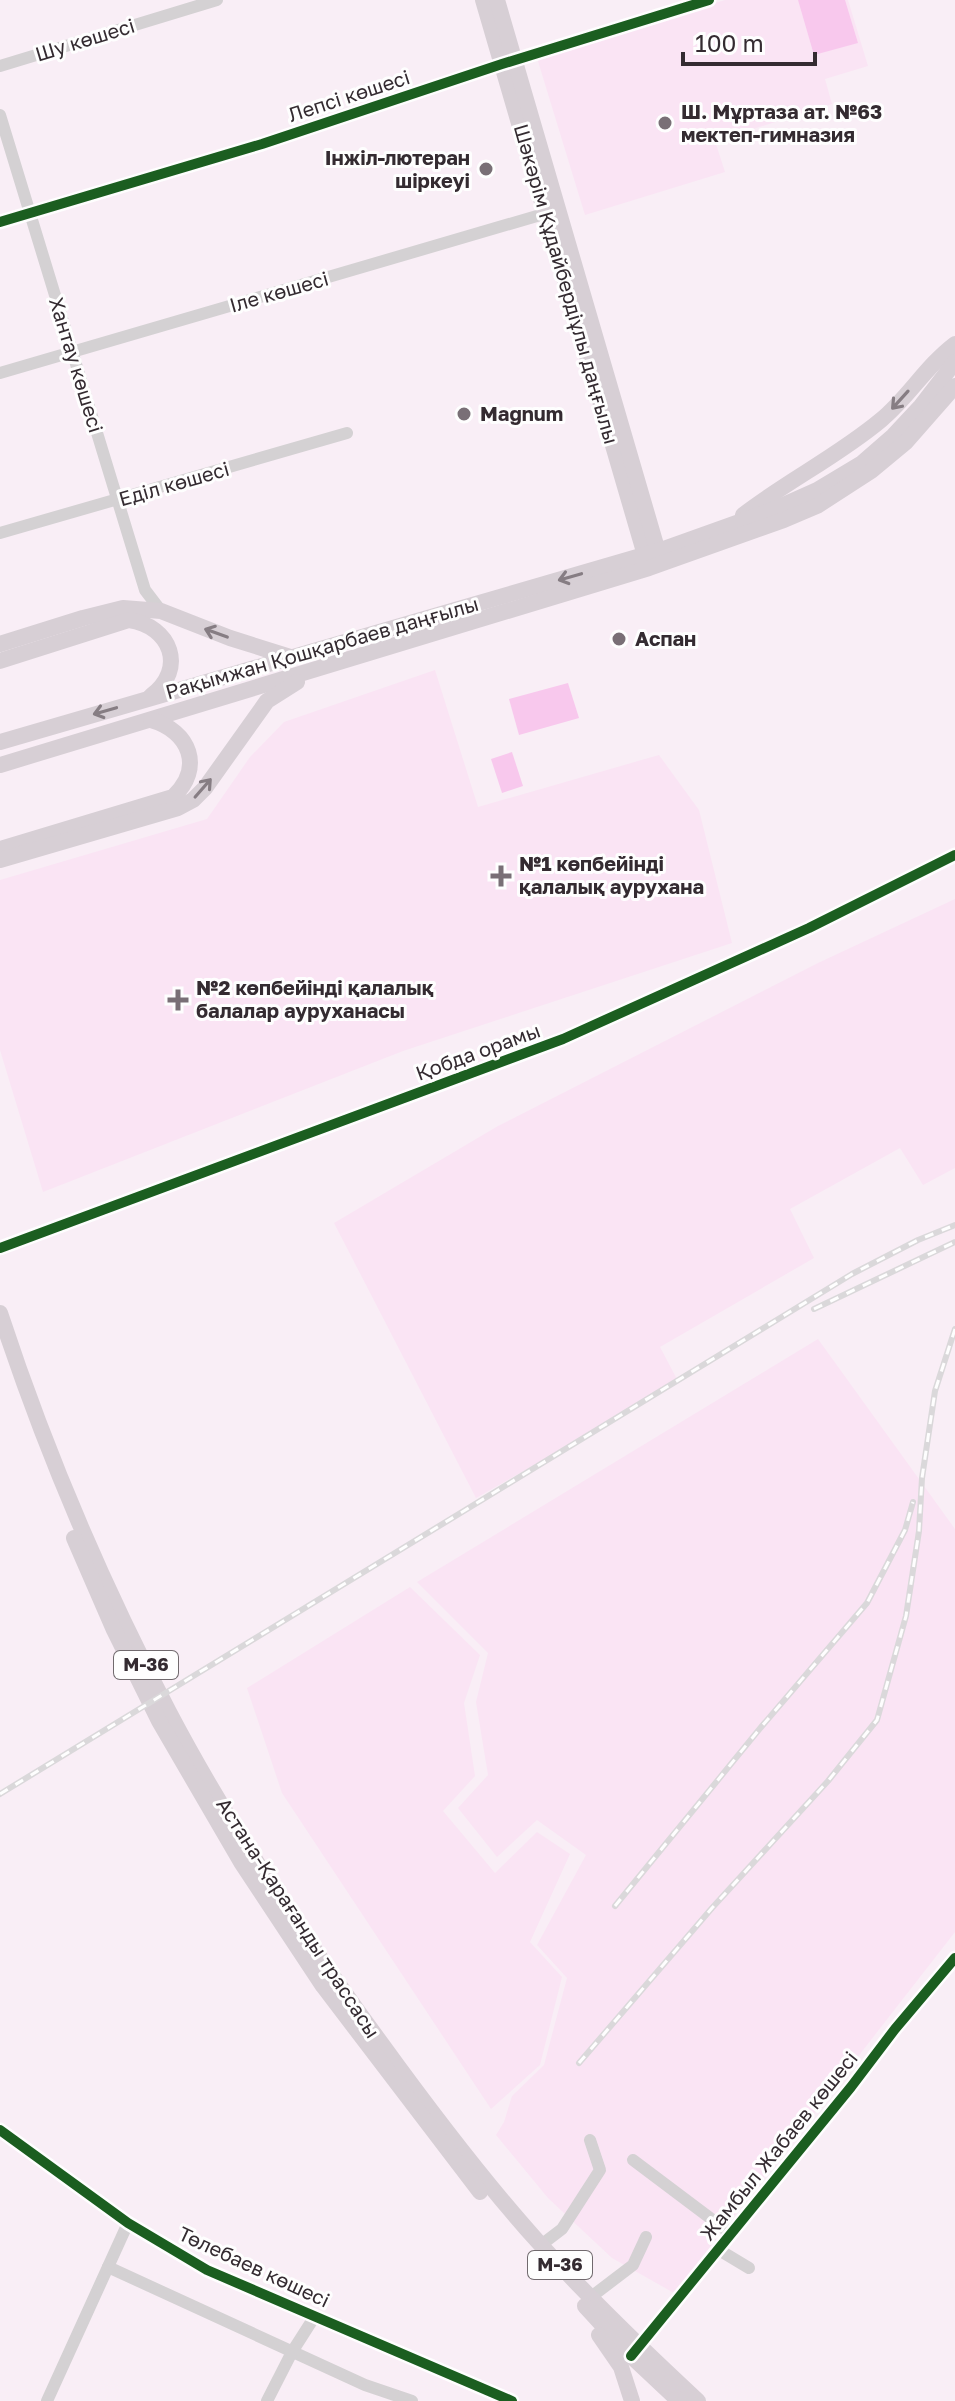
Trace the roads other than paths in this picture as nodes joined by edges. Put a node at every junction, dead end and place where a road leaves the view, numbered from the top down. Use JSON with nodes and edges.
{"nodes":[{"id":1,"x":217,"y":0,"type":"edge"},
{"id":2,"x":483,"y":0,"type":"edge"},
{"id":3,"x":497,"y":0,"type":"edge"},
{"id":4,"x":709,"y":0,"type":"edge"},
{"id":5,"x":508,"y":62,"type":"junction"},
{"id":6,"x":0,"y":66,"type":"edge"},
{"id":7,"x":0,"y":115,"type":"edge"},
{"id":8,"x":552,"y":212,"type":"junction"},
{"id":9,"x":30,"y":214,"type":"junction"},
{"id":10,"x":0,"y":222,"type":"edge"},
{"id":11,"x":955,"y":344,"type":"edge"},
{"id":12,"x":72,"y":353,"type":"junction"},
{"id":13,"x":955,"y":362,"type":"edge"},
{"id":14,"x":0,"y":373,"type":"edge"},
{"id":15,"x":955,"y":386,"type":"edge"},
{"id":16,"x":347,"y":433,"type":"dead end"},
{"id":17,"x":117,"y":501,"type":"junction"},
{"id":18,"x":729,"y":526,"type":"junction"},
{"id":19,"x":0,"y":533,"type":"edge"},
{"id":20,"x":653,"y":560,"type":"junction"},
{"id":21,"x":161,"y":611,"type":"junction"},
{"id":22,"x":0,"y":644,"type":"edge"},
{"id":23,"x":290,"y":657,"type":"junction"},
{"id":24,"x":0,"y":661,"type":"edge"},
{"id":25,"x":315,"y":670,"type":"junction"},
{"id":26,"x":141,"y":700,"type":"junction"},
{"id":27,"x":151,"y":720,"type":"junction"},
{"id":28,"x":0,"y":742,"type":"edge"},
{"id":29,"x":0,"y":765,"type":"edge"},
{"id":30,"x":0,"y":849,"type":"edge"},
{"id":31,"x":955,"y":855,"type":"edge"},
{"id":32,"x":0,"y":860,"type":"edge"},
{"id":33,"x":0,"y":1248,"type":"edge"},
{"id":34,"x":0,"y":1313,"type":"edge"},
{"id":35,"x":0,"y":1346,"type":"edge"},
{"id":36,"x":955,"y":1958,"type":"edge"},
{"id":37,"x":0,"y":2130,"type":"edge"},
{"id":38,"x":590,"y":2140,"type":"dead end"},
{"id":39,"x":633,"y":2160,"type":"dead end"},
{"id":40,"x":128,"y":2223,"type":"junction"},
{"id":41,"x":730,"y":2233,"type":"junction"},
{"id":42,"x":646,"y":2237,"type":"dead end"},
{"id":43,"x":541,"y":2245,"type":"junction"},
{"id":44,"x":719,"y":2250,"type":"junction"},
{"id":45,"x":108,"y":2267,"type":"junction"},
{"id":46,"x":749,"y":2268,"type":"dead end"},
{"id":47,"x":586,"y":2300,"type":"junction"},
{"id":48,"x":315,"y":2316,"type":"junction"},
{"id":49,"x":636,"y":2351,"type":"junction"},
{"id":50,"x":292,"y":2352,"type":"junction"},
{"id":51,"x":682,"y":2396,"type":"edge"},
{"id":52,"x":47,"y":2401,"type":"edge"},
{"id":53,"x":267,"y":2401,"type":"edge"},
{"id":54,"x":412,"y":2401,"type":"edge"},
{"id":55,"x":512,"y":2401,"type":"edge"},
{"id":56,"x":632,"y":2401,"type":"edge"}],
"edges":[{"from":1,"to":6,"type":"street","name":"Шу көшесі"},
{"from":2,"to":5,"type":"main road","name":"Шәкәрім Құдайбердіұлы даңғылы"},
{"from":3,"to":5,"type":"main road","name":"Шәкәрім Құдайбердіұлы даңғылы"},
{"from":4,"to":5,"type":"street","name":"Лепсі көшесі"},
{"from":5,"to":8,"type":"main road","name":"Шәкәрім Құдайбердіұлы даңғылы"},
{"from":5,"to":9,"type":"street","name":"Лепсі көшесі"},
{"from":7,"to":9,"type":"street","name":"Хантау көшесі"},
{"from":8,"to":12,"type":"street","name":"Іле көшесі"},
{"from":8,"to":20,"type":"main road","name":"Шәкәрім Құдайбердіұлы даңғылы"},
{"from":9,"to":10,"type":"street","name":"Лепсі көшесі"},
{"from":9,"to":12,"type":"street","name":"Хантау көшесі"},
{"from":11,"to":18,"type":"main road","one_way":true},
{"from":12,"to":14,"type":"street","name":"Іле көшесі"},
{"from":12,"to":17,"type":"street","name":"Хантау көшесі"},
{"from":13,"to":18,"type":"main road","name":"Рақымжан Қошқарбаев даңғылы"},
{"from":15,"to":20,"type":"main road","name":"Рақымжан Қошқарбаев даңғылы"},
{"from":16,"to":17,"type":"street","name":"Еділ көшесі"},
{"from":17,"to":19,"type":"street","name":"Еділ көшесі"},
{"from":17,"to":21,"type":"street","name":"Хантау көшесі"},
{"from":18,"to":20,"type":"main road","name":"Рақымжан Қошқарбаев даңғылы"},
{"from":20,"to":23,"type":"main road","name":"Рақымжан Қошқарбаев даңғылы","one_way":true},
{"from":20,"to":25,"type":"main road","name":"Рақымжан Қошқарбаев даңғылы"},
{"from":21,"to":22,"type":"main road"},
{"from":23,"to":21,"type":"main road","one_way":true},
{"from":23,"to":26,"type":"main road","name":"Рақымжан Қошқарбаев даңғылы"},
{"from":24,"to":26,"type":"main road"},
{"from":25,"to":27,"type":"main road","name":"Рақымжан Қошқарбаев даңғылы"},
{"from":32,"to":25,"type":"main road","one_way":true},
{"from":26,"to":28,"type":"main road","name":"Рақымжан Қошқарбаев даңғылы","one_way":true},
{"from":27,"to":29,"type":"main road","name":"Рақымжан Қошқарбаев даңғылы"},
{"from":27,"to":30,"type":"main road"},
{"from":31,"to":33,"type":"street","name":"Қобда орамы"},
{"from":34,"to":43,"type":"main road","name":"Астана-Қарағанды трассасы","number":"M-36"},
{"from":35,"to":47,"type":"main road","name":"Астана-Қарағанды трассасы","number":"M-36"},
{"from":36,"to":41,"type":"street","name":"Жамбыл Жабаев көшесі"},
{"from":37,"to":40,"type":"street","name":"Төлебаев көшесі"},
{"from":38,"to":43,"type":"street"},
{"from":39,"to":41,"type":"street"},
{"from":40,"to":45,"type":"street"},
{"from":40,"to":48,"type":"street","name":"Төлебаев көшесі"},
{"from":41,"to":44,"type":"street","name":"Жамбыл Жабаев көшесі"},
{"from":42,"to":47,"type":"street"},
{"from":43,"to":47,"type":"main road","name":"Астана-Қарағанды трассасы","number":"M-36"},
{"from":44,"to":46,"type":"street"},
{"from":44,"to":49,"type":"street","name":"Жамбыл Жабаев көшесі"},
{"from":45,"to":50,"type":"street"},
{"from":45,"to":52,"type":"street"},
{"from":47,"to":49,"type":"main road","name":"Астана-Қарағанды трассасы","number":"M-36"},
{"from":47,"to":56,"type":"main road"},
{"from":48,"to":50,"type":"street"},
{"from":48,"to":55,"type":"street","name":"Төлебаев көшесі"},
{"from":49,"to":51,"type":"main road","name":"Астана-Қарағанды трассасы","number":"M-36"},
{"from":50,"to":53,"type":"street"},
{"from":50,"to":54,"type":"street"}]}
